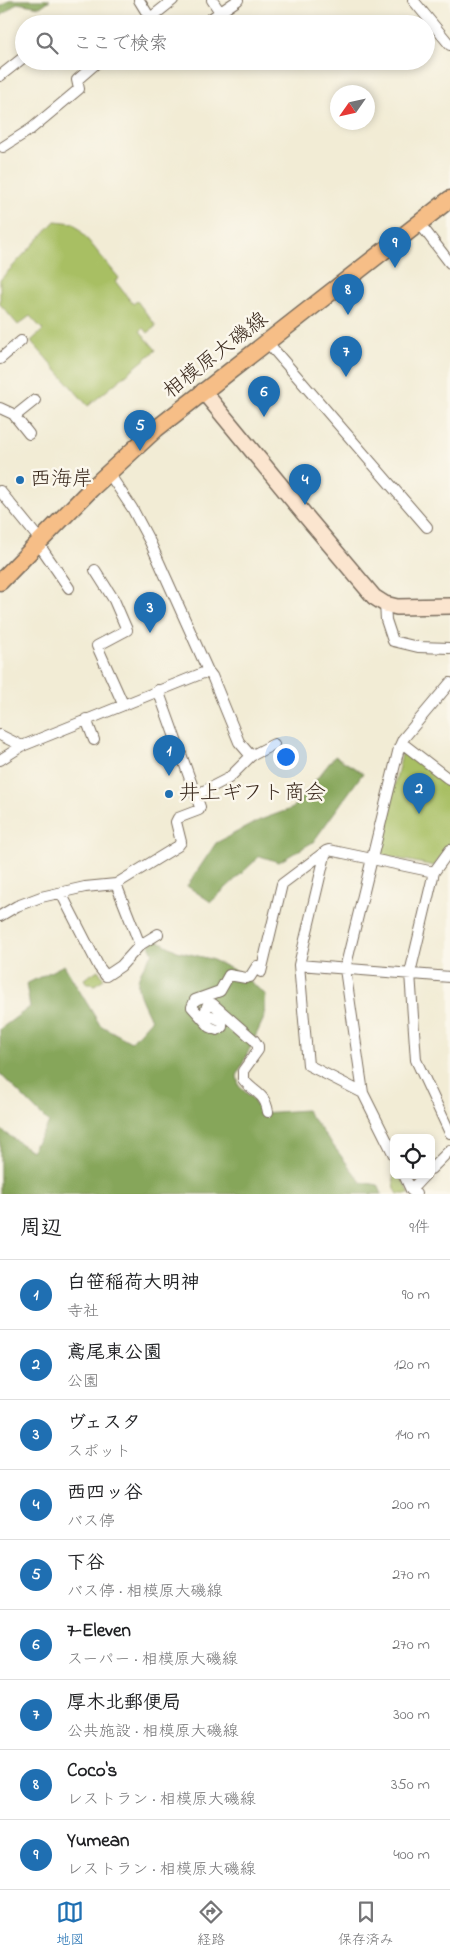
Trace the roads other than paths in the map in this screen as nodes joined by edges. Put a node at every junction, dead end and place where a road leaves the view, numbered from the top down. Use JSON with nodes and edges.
{"nodes":[{"id":1,"x":139,"y":0,"type":"edge"},
{"id":2,"x":173,"y":0,"type":"edge"},
{"id":3,"x":212,"y":0,"type":"edge"},
{"id":4,"x":238,"y":0,"type":"edge"},
{"id":5,"x":413,"y":0,"type":"edge"},
{"id":6,"x":220,"y":12,"type":"junction"},
{"id":7,"x":144,"y":15,"type":"edge"},
{"id":8,"x":154,"y":15,"type":"edge"},
{"id":9,"x":216,"y":15,"type":"edge"},
{"id":10,"x":425,"y":15,"type":"edge"},
{"id":11,"x":435,"y":27,"type":"edge"},
{"id":12,"x":450,"y":45,"type":"edge"},
{"id":13,"x":15,"y":64,"type":"edge"},
{"id":14,"x":89,"y":70,"type":"edge"},
{"id":15,"x":0,"y":76,"type":"edge"},
{"id":16,"x":3,"y":147,"type":"dead end"},
{"id":17,"x":450,"y":199,"type":"edge"},
{"id":18,"x":420,"y":224,"type":"junction"},
{"id":19,"x":450,"y":263,"type":"edge"},
{"id":20,"x":21,"y":341,"type":"dead end"},
{"id":21,"x":268,"y":343,"type":"junction"},
{"id":22,"x":0,"y":359,"type":"edge"},
{"id":23,"x":203,"y":391,"type":"junction"},
{"id":24,"x":35,"y":400,"type":"dead end"},
{"id":25,"x":0,"y":408,"type":"edge"},
{"id":26,"x":15,"y":416,"type":"junction"},
{"id":27,"x":29,"y":434,"type":"dead end"},
{"id":28,"x":108,"y":472,"type":"junction"},
{"id":29,"x":0,"y":491,"type":"edge"},
{"id":30,"x":427,"y":527,"type":"dead end"},
{"id":31,"x":39,"y":541,"type":"junction"},
{"id":32,"x":99,"y":572,"type":"dead end"},
{"id":33,"x":0,"y":582,"type":"edge"},
{"id":34,"x":69,"y":584,"type":"dead end"},
{"id":35,"x":385,"y":604,"type":"junction"},
{"id":36,"x":450,"y":606,"type":"edge"},
{"id":37,"x":450,"y":648,"type":"edge"},
{"id":38,"x":208,"y":671,"type":"junction"},
{"id":39,"x":450,"y":683,"type":"edge"},
{"id":40,"x":158,"y":690,"type":"junction"},
{"id":41,"x":441,"y":693,"type":"junction"},
{"id":42,"x":450,"y":700,"type":"edge"},
{"id":43,"x":123,"y":704,"type":"junction"},
{"id":44,"x":86,"y":720,"type":"junction"},
{"id":45,"x":0,"y":736,"type":"edge"},
{"id":46,"x":94,"y":740,"type":"dead end"},
{"id":47,"x":402,"y":743,"type":"junction"},
{"id":48,"x":274,"y":744,"type":"dead end"},
{"id":49,"x":22,"y":746,"type":"junction"},
{"id":50,"x":251,"y":756,"type":"junction"},
{"id":51,"x":0,"y":760,"type":"edge"},
{"id":52,"x":450,"y":780,"type":"edge"},
{"id":53,"x":196,"y":795,"type":"junction"},
{"id":54,"x":450,"y":850,"type":"edge"},
{"id":55,"x":326,"y":851,"type":"junction"},
{"id":56,"x":372,"y":859,"type":"junction"},
{"id":57,"x":434,"y":872,"type":"junction"},
{"id":58,"x":116,"y":884,"type":"junction"},
{"id":59,"x":61,"y":893,"type":"junction"},
{"id":60,"x":0,"y":915,"type":"edge"},
{"id":61,"x":158,"y":934,"type":"dead end"},
{"id":62,"x":140,"y":945,"type":"junction"},
{"id":63,"x":300,"y":965,"type":"junction"},
{"id":64,"x":345,"y":969,"type":"junction"},
{"id":65,"x":410,"y":973,"type":"junction"},
{"id":66,"x":450,"y":977,"type":"edge"},
{"id":67,"x":362,"y":1094,"type":"junction"},
{"id":68,"x":268,"y":1112,"type":"dead end"},
{"id":69,"x":450,"y":1133,"type":"edge"},
{"id":70,"x":390,"y":1147,"type":"edge"},
{"id":71,"x":450,"y":1150,"type":"edge"},
{"id":72,"x":435,"y":1165,"type":"edge"},
{"id":73,"x":406,"y":1179,"type":"edge"},
{"id":74,"x":422,"y":1179,"type":"edge"},
{"id":75,"x":414,"y":1192,"type":"edge"}],
"edges":[{"from":1,"to":7,"type":"street"},
{"from":2,"to":8,"type":"street"},
{"from":3,"to":6,"type":"street"},
{"from":4,"to":6,"type":"street"},
{"from":5,"to":10,"type":"street"},
{"from":6,"to":9,"type":"street"},
{"from":11,"to":12,"type":"street"},
{"from":13,"to":15,"type":"street"},
{"from":14,"to":16,"type":"street"},
{"from":17,"to":18,"type":"main road","name":"相模原大磯線"},
{"from":18,"to":19,"type":"street"},
{"from":18,"to":21,"type":"main road","name":"相模原大磯線"},
{"from":20,"to":22,"type":"street"},
{"from":21,"to":23,"type":"main road","name":"相模原大磯線"},
{"from":21,"to":30,"type":"street"},
{"from":23,"to":28,"type":"main road","name":"相模原大磯線"},
{"from":23,"to":35,"type":"street"},
{"from":24,"to":26,"type":"street"},
{"from":25,"to":26,"type":"street"},
{"from":26,"to":27,"type":"street"},
{"from":28,"to":31,"type":"main road","name":"相模原大磯線"},
{"from":28,"to":38,"type":"street"},
{"from":29,"to":31,"type":"street"},
{"from":31,"to":33,"type":"main road","name":"相模原大磯線"},
{"from":31,"to":34,"type":"street"},
{"from":32,"to":43,"type":"street"},
{"from":35,"to":36,"type":"street"},
{"from":35,"to":37,"type":"street"},
{"from":38,"to":40,"type":"street"},
{"from":38,"to":50,"type":"street"},
{"from":39,"to":41,"type":"street"},
{"from":40,"to":43,"type":"street"},
{"from":40,"to":53,"type":"street"},
{"from":41,"to":42,"type":"street"},
{"from":41,"to":47,"type":"street"},
{"from":43,"to":44,"type":"street"},
{"from":44,"to":46,"type":"street"},
{"from":44,"to":49,"type":"street"},
{"from":45,"to":49,"type":"street"},
{"from":47,"to":52,"type":"street"},
{"from":47,"to":56,"type":"street"},
{"from":48,"to":50,"type":"street"},
{"from":49,"to":51,"type":"street"},
{"from":50,"to":53,"type":"street"},
{"from":53,"to":58,"type":"street"},
{"from":54,"to":57,"type":"street"},
{"from":55,"to":56,"type":"street"},
{"from":55,"to":63,"type":"street"},
{"from":55,"to":68,"type":"street"},
{"from":56,"to":57,"type":"street"},
{"from":56,"to":64,"type":"street"},
{"from":57,"to":65,"type":"street"},
{"from":58,"to":59,"type":"street"},
{"from":58,"to":62,"type":"street"},
{"from":59,"to":60,"type":"street"},
{"from":59,"to":62,"type":"street"},
{"from":61,"to":62,"type":"street"},
{"from":63,"to":64,"type":"street"},
{"from":63,"to":67,"type":"street"},
{"from":64,"to":65,"type":"street"},
{"from":64,"to":67,"type":"street"},
{"from":65,"to":66,"type":"street"},
{"from":65,"to":69,"type":"street"},
{"from":67,"to":70,"type":"street"},
{"from":71,"to":72,"type":"street"},
{"from":73,"to":75,"type":"street"},
{"from":74,"to":75,"type":"street"}]}
